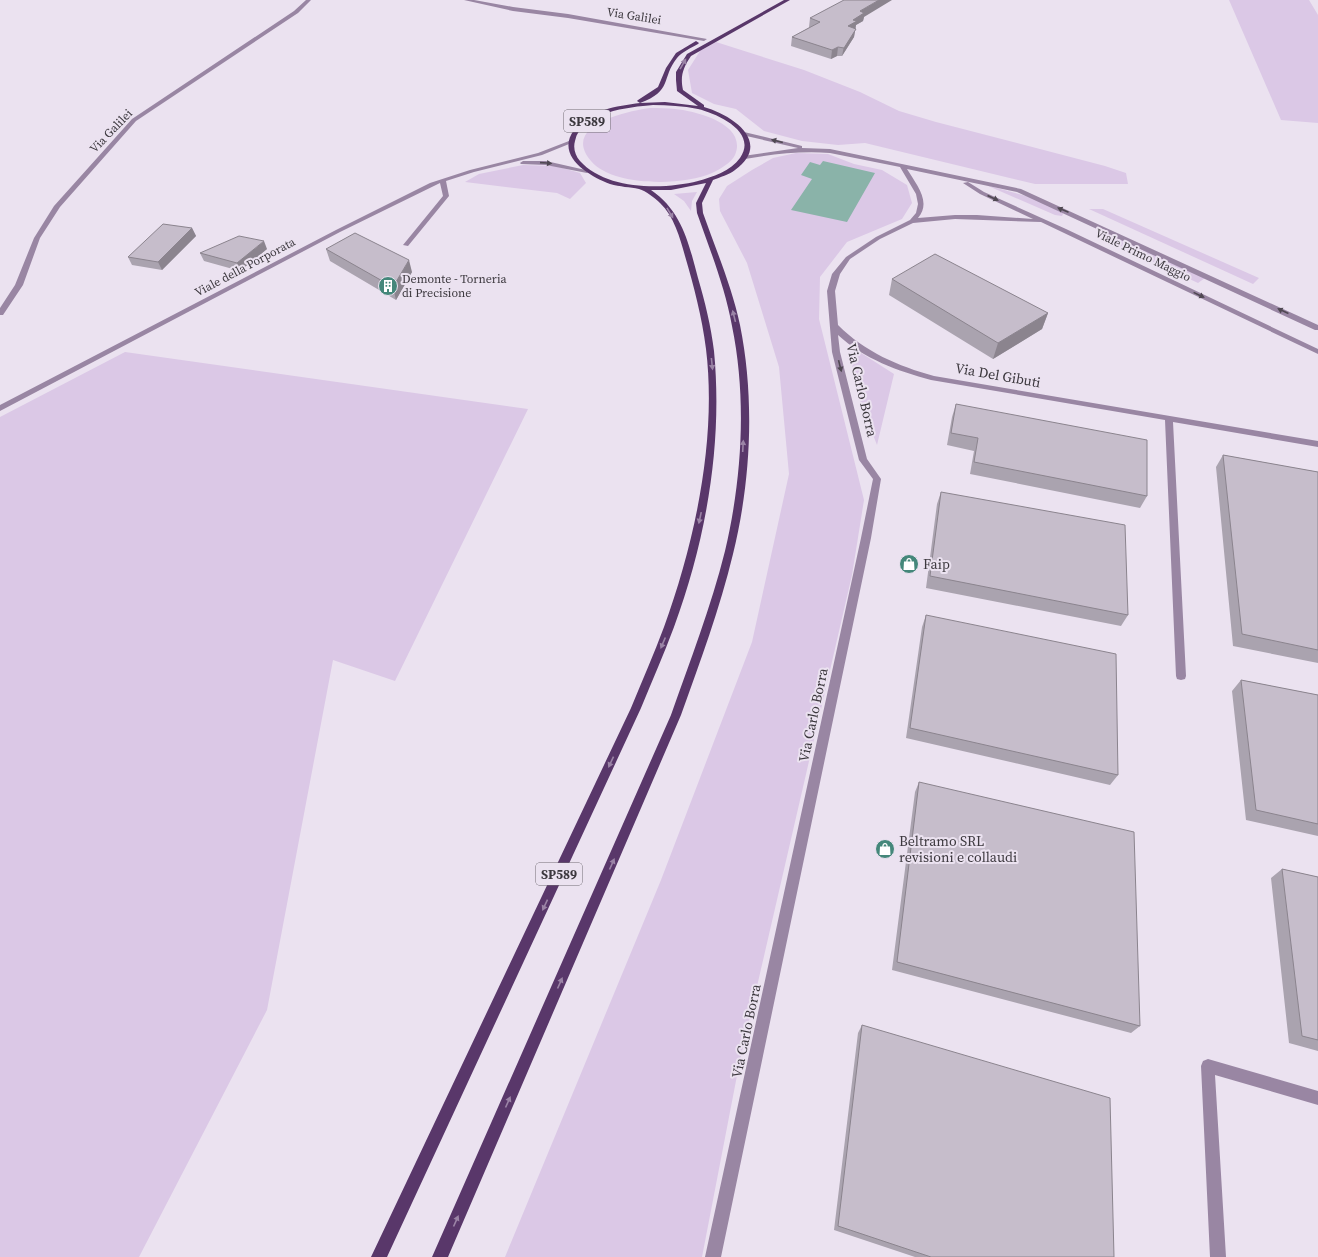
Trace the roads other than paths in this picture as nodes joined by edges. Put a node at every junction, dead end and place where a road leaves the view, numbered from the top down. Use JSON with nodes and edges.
{"nodes":[{"id":1,"x":309,"y":0,"type":"edge"},
{"id":2,"x":466,"y":0,"type":"edge"},
{"id":3,"x":788,"y":0,"type":"edge"},
{"id":4,"x":710,"y":35,"type":"dead end"},
{"id":5,"x":704,"y":39,"type":"junction"},
{"id":6,"x":632,"y":105,"type":"junction"},
{"id":7,"x":713,"y":112,"type":"junction"},
{"id":8,"x":744,"y":134,"type":"junction"},
{"id":9,"x":570,"y":142,"type":"junction"},
{"id":10,"x":809,"y":149,"type":"junction"},
{"id":11,"x":745,"y":157,"type":"junction"},
{"id":12,"x":507,"y":163,"type":"junction"},
{"id":13,"x":903,"y":167,"type":"junction"},
{"id":14,"x":587,"y":171,"type":"junction"},
{"id":15,"x":959,"y":178,"type":"junction"},
{"id":16,"x":710,"y":180,"type":"junction"},
{"id":17,"x":443,"y":181,"type":"junction"},
{"id":18,"x":642,"y":188,"type":"junction"},
{"id":19,"x":1046,"y":221,"type":"junction"},
{"id":20,"x":912,"y":222,"type":"junction"},
{"id":21,"x":406,"y":245,"type":"dead end"},
{"id":22,"x":0,"y":313,"type":"edge"},
{"id":23,"x":835,"y":327,"type":"junction"},
{"id":24,"x":1318,"y":328,"type":"edge"},
{"id":25,"x":1318,"y":352,"type":"edge"},
{"id":26,"x":0,"y":408,"type":"edge"},
{"id":27,"x":1169,"y":419,"type":"junction"},
{"id":28,"x":1318,"y":444,"type":"edge"},
{"id":29,"x":1181,"y":676,"type":"dead end"},
{"id":30,"x":1318,"y":1098,"type":"edge"},
{"id":31,"x":378,"y":1257,"type":"edge"},
{"id":32,"x":440,"y":1257,"type":"edge"},
{"id":33,"x":713,"y":1257,"type":"edge"},
{"id":34,"x":1218,"y":1257,"type":"edge"}],
"edges":[{"from":1,"to":22,"type":"street","name":"Via Galilei"},
{"from":2,"to":5,"type":"street","name":"Via Galilei"},
{"from":7,"to":3,"type":"main road","number":"SP589","one_way":true},
{"from":4,"to":5,"type":"main road","number":"SP589"},
{"from":5,"to":6,"type":"main road","number":"SP589"},
{"from":6,"to":7,"type":"main road","number":"SP589"},
{"from":6,"to":9,"type":"main road","number":"SP589"},
{"from":7,"to":8,"type":"main road","number":"SP589"},
{"from":10,"to":8,"type":"street","one_way":true},
{"from":8,"to":11,"type":"main road"},
{"from":9,"to":12,"type":"street"},
{"from":9,"to":14,"type":"main road","number":"SP589"},
{"from":10,"to":11,"type":"street"},
{"from":10,"to":13,"type":"street","name":"Viale Primo Maggio"},
{"from":11,"to":16,"type":"main road","number":"SP589"},
{"from":12,"to":14,"type":"street","one_way":true},
{"from":12,"to":17,"type":"street","name":"Viale della Porporata"},
{"from":13,"to":15,"type":"street","name":"Viale Primo Maggio"},
{"from":13,"to":20,"type":"street"},
{"from":14,"to":18,"type":"main road","number":"SP589"},
{"from":15,"to":19,"type":"street","name":"Viale Primo Maggio","one_way":true},
{"from":24,"to":15,"type":"street","name":"Viale Primo Maggio","one_way":true},
{"from":16,"to":18,"type":"main road","number":"SP589"},
{"from":32,"to":16,"type":"main road","number":"SP589","one_way":true},
{"from":17,"to":21,"type":"street"},
{"from":17,"to":26,"type":"street","name":"Viale della Porporata"},
{"from":18,"to":31,"type":"main road","number":"SP589","one_way":true},
{"from":19,"to":20,"type":"street","name":"Via Carlo Borra"},
{"from":19,"to":25,"type":"street","name":"Viale Primo Maggio","one_way":true},
{"from":20,"to":23,"type":"street","name":"Via Carlo Borra"},
{"from":23,"to":27,"type":"street","name":"Via Del Gibuti"},
{"from":23,"to":33,"type":"street","name":"Via Carlo Borra","one_way":true},
{"from":27,"to":28,"type":"street","name":"Via Del Gibuti"},
{"from":27,"to":29,"type":"street"},
{"from":30,"to":34,"type":"street"}]}
